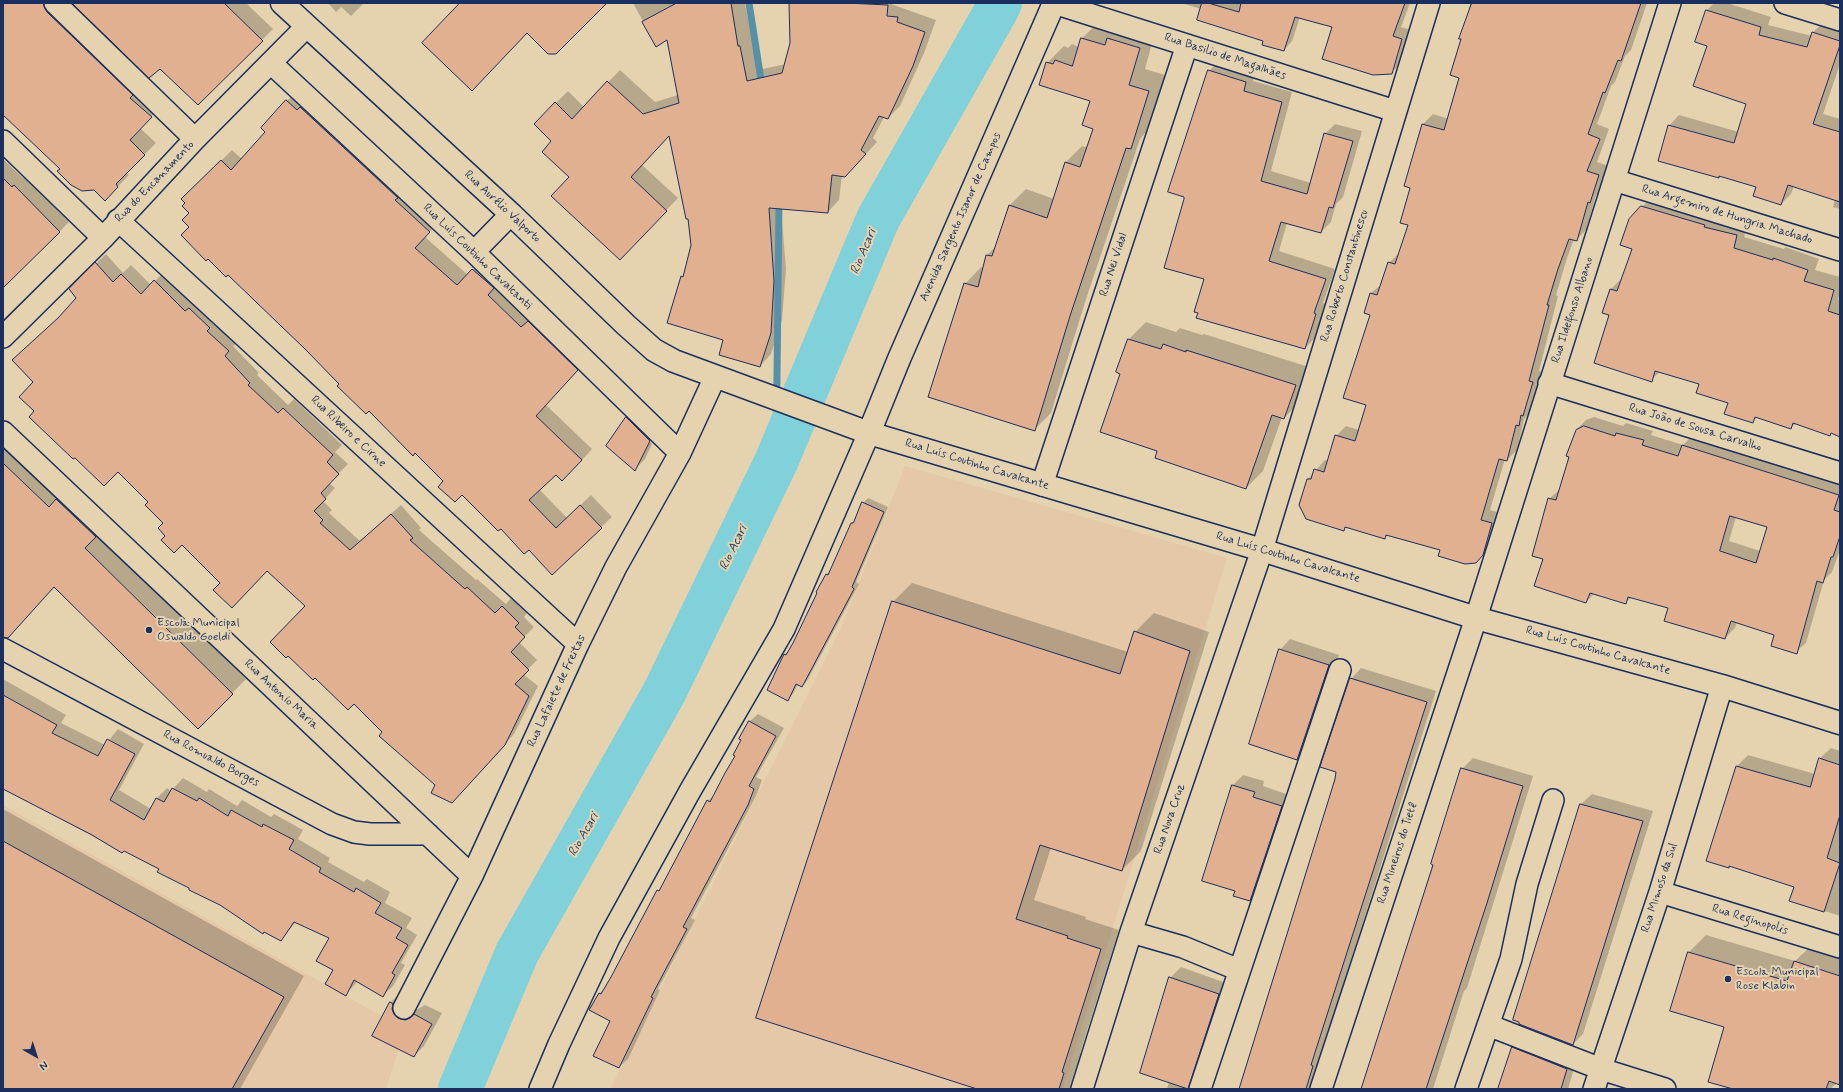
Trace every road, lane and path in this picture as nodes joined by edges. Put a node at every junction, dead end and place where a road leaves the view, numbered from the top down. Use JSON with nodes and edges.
{"nodes":[{"id":1,"x":56,"y":3,"type":"edge"},
{"id":2,"x":282,"y":3,"type":"edge"},
{"id":3,"x":1054,"y":3,"type":"edge"},
{"id":4,"x":1429,"y":3,"type":"edge"},
{"id":5,"x":1670,"y":3,"type":"edge"},
{"id":6,"x":1785,"y":3,"type":"edge"},
{"id":7,"x":1840,"y":20,"type":"edge"},
{"id":8,"x":307,"y":26,"type":"junction"},
{"id":9,"x":1187,"y":45,"type":"junction"},
{"id":10,"x":272,"y":64,"type":"junction"},
{"id":11,"x":1395,"y":111,"type":"junction"},
{"id":12,"x":195,"y":139,"type":"junction"},
{"id":13,"x":3,"y":141,"type":"edge"},
{"id":14,"x":1614,"y":180,"type":"junction"},
{"id":15,"x":511,"y":214,"type":"junction"},
{"id":16,"x":118,"y":220,"type":"junction"},
{"id":17,"x":102,"y":238,"type":"junction"},
{"id":18,"x":1840,"y":250,"type":"edge"},
{"id":19,"x":474,"y":252,"type":"junction"},
{"id":20,"x":3,"y":337,"type":"edge"},
{"id":21,"x":715,"y":377,"type":"junction"},
{"id":22,"x":1549,"y":383,"type":"junction"},
{"id":23,"x":738,"y":385,"type":"joint"},
{"id":24,"x":3,"y":432,"type":"edge"},
{"id":25,"x":869,"y":432,"type":"junction"},
{"id":26,"x":680,"y":453,"type":"junction"},
{"id":27,"x":1840,"y":473,"type":"edge"},
{"id":28,"x":1042,"y":485,"type":"junction"},
{"id":29,"x":1262,"y":550,"type":"junction"},
{"id":30,"x":1476,"y":618,"type":"junction"},
{"id":31,"x":578,"y":644,"type":"junction"},
{"id":32,"x":3,"y":649,"type":"edge"},
{"id":33,"x":1340,"y":670,"type":"dead end"},
{"id":34,"x":1722,"y":686,"type":"junction"},
{"id":35,"x":1840,"y":723,"type":"edge"},
{"id":36,"x":1553,"y":800,"type":"dead end"},
{"id":37,"x":428,"y":834,"type":"junction"},
{"id":38,"x":472,"y":876,"type":"junction"},
{"id":39,"x":1660,"y":892,"type":"junction"},
{"id":40,"x":1131,"y":932,"type":"junction"},
{"id":41,"x":1840,"y":947,"type":"edge"},
{"id":42,"x":1239,"y":970,"type":"junction"},
{"id":43,"x":404,"y":1008,"type":"dead end"},
{"id":44,"x":1488,"y":1025,"type":"junction"},
{"id":45,"x":1601,"y":1069,"type":"junction"},
{"id":46,"x":540,"y":1089,"type":"edge"},
{"id":47,"x":1082,"y":1089,"type":"edge"},
{"id":48,"x":1200,"y":1089,"type":"edge"},
{"id":49,"x":1321,"y":1089,"type":"edge"},
{"id":50,"x":1466,"y":1089,"type":"edge"},
{"id":51,"x":1594,"y":1089,"type":"edge"},
{"id":52,"x":1665,"y":1089,"type":"edge"}],
"edges":[{"from":1,"to":12,"type":"street"},
{"from":2,"to":8,"type":"main road","name":"Rua Aurélio Valporto"},
{"from":3,"to":9,"type":"street","name":"Rua Basilio de Magalhães"},
{"from":3,"to":25,"type":"main road","name":"Avenida Sargento Isanor de Campos"},
{"from":4,"to":11,"type":"street","name":"Rua Roberto Constantinescu"},
{"from":5,"to":14,"type":"street","name":"Rua Ildelfonso Albano"},
{"from":6,"to":7,"type":"street"},
{"from":8,"to":10,"type":"street","name":"Rua do Encanamento"},
{"from":8,"to":15,"type":"main road","name":"Rua Aurélio Valporto"},
{"from":9,"to":11,"type":"street","name":"Rua Basilio de Magalhães"},
{"from":9,"to":28,"type":"street","name":"Rua Nei Vidal"},
{"from":10,"to":12,"type":"street","name":"Rua do Encanamento"},
{"from":10,"to":19,"type":"street","name":"Rua Luís Coutinho Cavalcanti"},
{"from":11,"to":29,"type":"street","name":"Rua Roberto Constantinescu"},
{"from":12,"to":16,"type":"street","name":"Rua do Encanamento"},
{"from":13,"to":17,"type":"street"},
{"from":14,"to":18,"type":"street","name":"Rua Argemiro de Hungria Machado"},
{"from":14,"to":22,"type":"street","name":"Rua Ildelfonso Albano"},
{"from":15,"to":19,"type":"street"},
{"from":15,"to":21,"type":"main road","name":"Rua Aurélio Valporto"},
{"from":16,"to":17,"type":"street","name":"Rua do Encanamento"},
{"from":16,"to":31,"type":"street","name":"Rua Ribeiro e Cirne"},
{"from":17,"to":20,"type":"street","name":"Rua do Encanamento"},
{"from":19,"to":26,"type":"street","name":"Rua Luís Coutinho Cavalcanti"},
{"from":21,"to":23,"type":"main road","name":"Rua Aurélio Valporto"},
{"from":21,"to":26,"type":"street","name":"Rua Lafaiete de Freitas"},
{"from":22,"to":27,"type":"street","name":"Rua João de Sousa Carvalho"},
{"from":22,"to":30,"type":"street","name":"Rua Ildelfonso Albano"},
{"from":23,"to":25,"type":"main road","name":"Rua Luís Coutinho Cavalcante"},
{"from":24,"to":37,"type":"street","name":"Rua Antonio Maria"},
{"from":25,"to":28,"type":"main road","name":"Rua Luís Coutinho Cavalcante"},
{"from":25,"to":46,"type":"street"},
{"from":26,"to":31,"type":"street","name":"Rua Lafaiete de Freitas"},
{"from":28,"to":29,"type":"main road","name":"Rua Luís Coutinho Cavalcante"},
{"from":29,"to":30,"type":"main road","name":"Rua Luís Coutinho Cavalcante"},
{"from":29,"to":40,"type":"street","name":"Rua Nova Cruz"},
{"from":30,"to":34,"type":"main road","name":"Rua Luís Coutinho Cavalcante"},
{"from":30,"to":49,"type":"street","name":"Rua Mineiros do Tietê"},
{"from":31,"to":38,"type":"street","name":"Rua Lafaiete de Freitas"},
{"from":32,"to":37,"type":"street","name":"Rua Romualdo Borges"},
{"from":33,"to":42,"type":"street"},
{"from":34,"to":35,"type":"main road","name":"Rua Luís Coutinho Cavalcante"},
{"from":34,"to":39,"type":"street","name":"Rua Mimoso da Sul"},
{"from":36,"to":44,"type":"street"},
{"from":37,"to":38,"type":"street","name":"Rua Antonio Maria"},
{"from":38,"to":43,"type":"street","name":"Rua Lafaiete de Freitas"},
{"from":39,"to":41,"type":"street","name":"Rua Reginopolis"},
{"from":39,"to":45,"type":"street","name":"Rua Mimoso da Sul"},
{"from":40,"to":42,"type":"street"},
{"from":40,"to":47,"type":"street","name":"Rua Nova Cruz"},
{"from":42,"to":48,"type":"street"},
{"from":44,"to":45,"type":"street"},
{"from":44,"to":50,"type":"street"},
{"from":45,"to":51,"type":"street","name":"Rua Mimoso da Sul"},
{"from":45,"to":52,"type":"street"}]}
